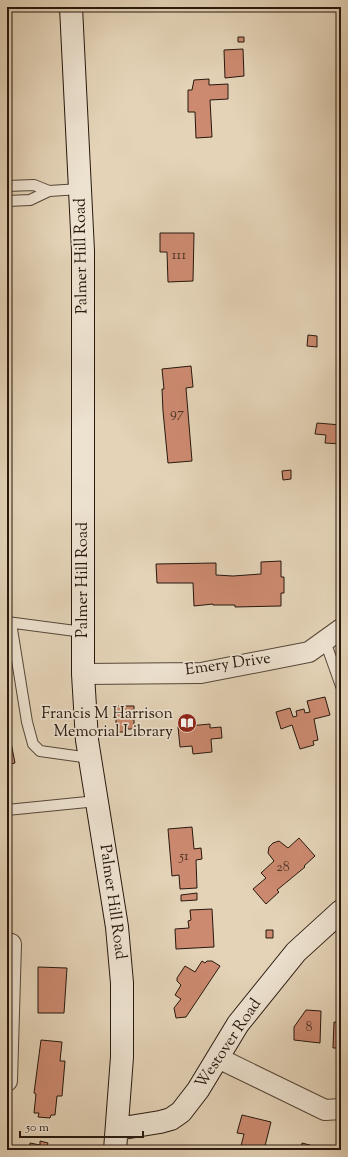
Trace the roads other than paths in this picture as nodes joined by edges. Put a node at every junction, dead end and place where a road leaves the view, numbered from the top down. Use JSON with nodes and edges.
{"nodes":[{"id":1,"x":70,"y":7,"type":"edge"},
{"id":2,"x":7,"y":186,"type":"edge"},
{"id":3,"x":80,"y":189,"type":"junction"},
{"id":4,"x":49,"y":191,"type":"junction"},
{"id":5,"x":7,"y":201,"type":"edge"},
{"id":6,"x":9,"y":623,"type":"edge"},
{"id":7,"x":341,"y":629,"type":"edge"},
{"id":8,"x":83,"y":632,"type":"junction"},
{"id":9,"x":325,"y":641,"type":"junction"},
{"id":10,"x":83,"y":674,"type":"junction"},
{"id":11,"x":341,"y":686,"type":"edge"},
{"id":12,"x":90,"y":758,"type":"junction"},
{"id":13,"x":97,"y":801,"type":"junction"},
{"id":14,"x":7,"y":810,"type":"edge"},
{"id":15,"x":341,"y":911,"type":"edge"},
{"id":16,"x":7,"y":943,"type":"edge"},
{"id":17,"x":218,"y":1058,"type":"junction"},
{"id":18,"x":7,"y":1076,"type":"edge"},
{"id":19,"x":341,"y":1109,"type":"edge"},
{"id":20,"x":116,"y":1140,"type":"edge"}],
"edges":[{"from":1,"to":3,"type":"main road","name":"Palmer Hill Road"},
{"from":2,"to":4,"type":"lane"},
{"from":3,"to":4,"type":"lane"},
{"from":3,"to":8,"type":"main road","name":"Palmer Hill Road"},
{"from":4,"to":5,"type":"lane"},
{"from":6,"to":8,"type":"lane"},
{"from":6,"to":12,"type":"lane"},
{"from":7,"to":9,"type":"street","name":"Emery Drive"},
{"from":8,"to":10,"type":"main road","name":"Palmer Hill Road"},
{"from":9,"to":10,"type":"street","name":"Emery Drive"},
{"from":9,"to":11,"type":"lane"},
{"from":10,"to":12,"type":"main road","name":"Palmer Hill Road"},
{"from":12,"to":13,"type":"main road","name":"Palmer Hill Road"},
{"from":13,"to":14,"type":"lane"},
{"from":13,"to":20,"type":"main road","name":"Palmer Hill Road"},
{"from":15,"to":17,"type":"main road","name":"Westover Road"},
{"from":16,"to":18,"type":"street"},
{"from":17,"to":19,"type":"street"},
{"from":17,"to":20,"type":"main road","name":"Westover Road"}]}
